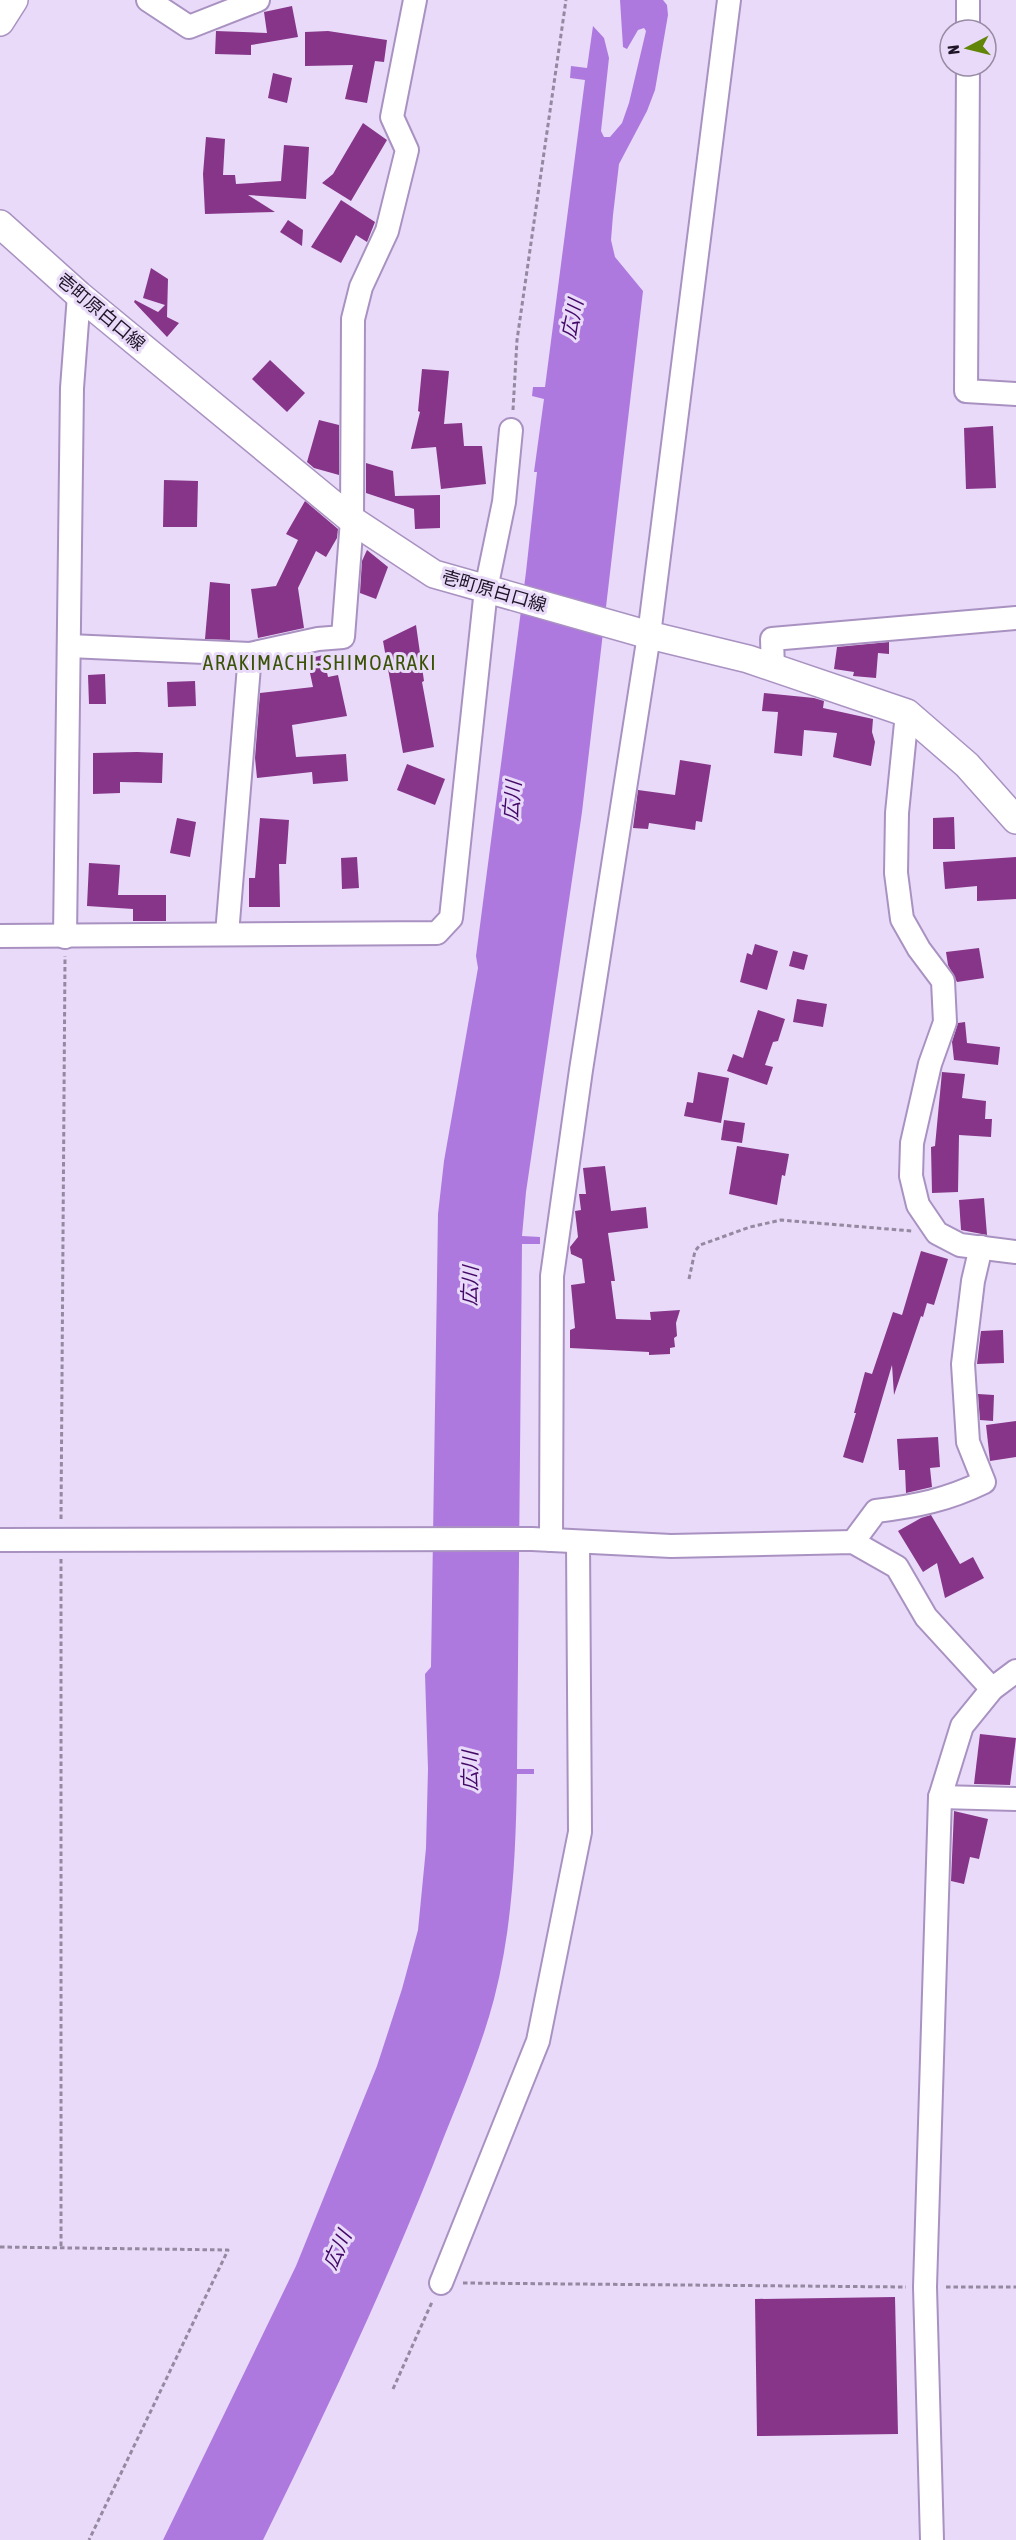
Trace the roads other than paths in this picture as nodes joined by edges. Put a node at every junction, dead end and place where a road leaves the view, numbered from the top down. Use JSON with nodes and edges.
{"nodes":[{"id":1,"x":14,"y":0,"type":"edge"},
{"id":2,"x":148,"y":0,"type":"edge"},
{"id":3,"x":258,"y":0,"type":"edge"},
{"id":4,"x":415,"y":0,"type":"edge"},
{"id":5,"x":729,"y":0,"type":"edge"},
{"id":6,"x":968,"y":0,"type":"edge"},
{"id":7,"x":968,"y":18,"type":"edge"},
{"id":8,"x":0,"y":22,"type":"edge"},
{"id":9,"x":968,"y":78,"type":"edge"},
{"id":10,"x":0,"y":224,"type":"edge"},
{"id":11,"x":79,"y":295,"type":"junction"},
{"id":12,"x":1016,"y":394,"type":"edge"},
{"id":13,"x":511,"y":430,"type":"road end"},
{"id":14,"x":352,"y":520,"type":"junction"},
{"id":15,"x":492,"y":591,"type":"junction"},
{"id":16,"x":1016,"y":618,"type":"edge"},
{"id":17,"x":637,"y":631,"type":"junction"},
{"id":18,"x":69,"y":646,"type":"junction"},
{"id":19,"x":250,"y":654,"type":"junction"},
{"id":20,"x":773,"y":669,"type":"junction"},
{"id":21,"x":907,"y":713,"type":"junction"},
{"id":22,"x":1016,"y":820,"type":"edge"},
{"id":23,"x":227,"y":934,"type":"junction"},
{"id":24,"x":0,"y":936,"type":"edge"},
{"id":25,"x":65,"y":937,"type":"junction"},
{"id":26,"x":981,"y":1247,"type":"junction"},
{"id":27,"x":1016,"y":1252,"type":"edge"},
{"id":28,"x":542,"y":1539,"type":"junction"},
{"id":29,"x":0,"y":1540,"type":"edge"},
{"id":30,"x":853,"y":1542,"type":"junction"},
{"id":31,"x":578,"y":1543,"type":"junction"},
{"id":32,"x":1016,"y":1671,"type":"edge"},
{"id":33,"x":992,"y":1689,"type":"junction"},
{"id":34,"x":940,"y":1797,"type":"junction"},
{"id":35,"x":1016,"y":1799,"type":"edge"},
{"id":36,"x":441,"y":2283,"type":"road end"},
{"id":37,"x":932,"y":2540,"type":"edge"}],
"edges":[{"from":1,"to":8,"type":"main road"},
{"from":2,"to":3,"type":"street"},
{"from":4,"to":14,"type":"street"},
{"from":5,"to":17,"type":"street"},
{"from":6,"to":7,"type":"street"},
{"from":9,"to":12,"type":"street"},
{"from":10,"to":11,"type":"main road","name":"壱町原白口線"},
{"from":11,"to":14,"type":"main road","name":"壱町原白口線"},
{"from":11,"to":18,"type":"street"},
{"from":13,"to":15,"type":"street"},
{"from":14,"to":15,"type":"main road","name":"壱町原白口線"},
{"from":14,"to":19,"type":"street"},
{"from":15,"to":17,"type":"main road","name":"壱町原白口線"},
{"from":15,"to":23,"type":"street"},
{"from":16,"to":20,"type":"street"},
{"from":17,"to":20,"type":"main road","name":"壱町原白口線"},
{"from":17,"to":28,"type":"street"},
{"from":18,"to":19,"type":"street"},
{"from":18,"to":25,"type":"street"},
{"from":19,"to":23,"type":"street"},
{"from":20,"to":21,"type":"main road","name":"壱町原白口線"},
{"from":21,"to":22,"type":"main road","name":"壱町原白口線"},
{"from":21,"to":26,"type":"street"},
{"from":23,"to":25,"type":"street"},
{"from":24,"to":25,"type":"street"},
{"from":26,"to":27,"type":"street"},
{"from":26,"to":30,"type":"street"},
{"from":28,"to":29,"type":"street"},
{"from":28,"to":31,"type":"street"},
{"from":30,"to":31,"type":"street"},
{"from":30,"to":33,"type":"street"},
{"from":31,"to":36,"type":"street"},
{"from":32,"to":33,"type":"street"},
{"from":33,"to":34,"type":"street"},
{"from":34,"to":35,"type":"street"},
{"from":34,"to":37,"type":"street"}]}
